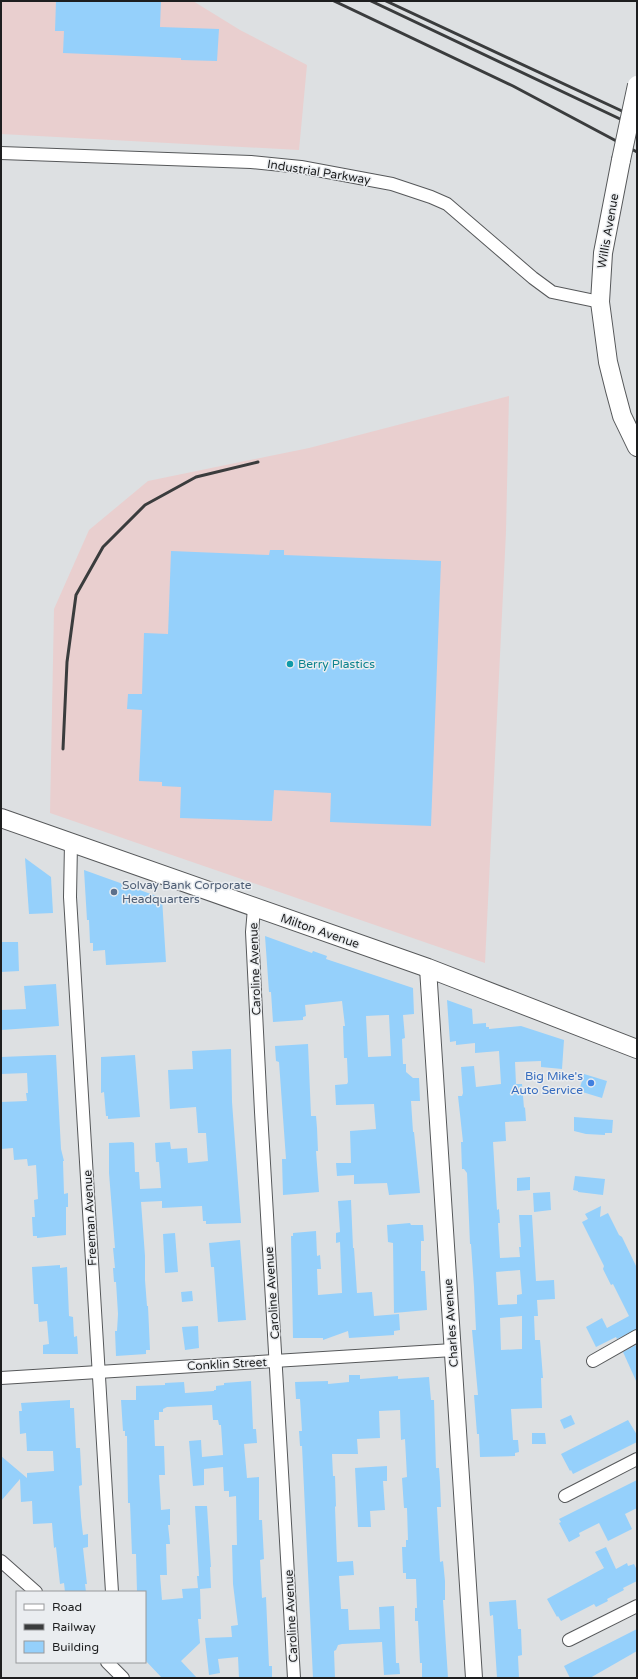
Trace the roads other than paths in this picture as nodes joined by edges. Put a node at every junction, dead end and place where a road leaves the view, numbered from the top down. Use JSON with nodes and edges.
{"nodes":[{"id":1,"x":637,"y":84,"type":"edge"},
{"id":2,"x":1,"y":153,"type":"edge"},
{"id":3,"x":600,"y":302,"type":"junction"},
{"id":4,"x":637,"y":447,"type":"edge"},
{"id":5,"x":1,"y":818,"type":"edge"},
{"id":6,"x":71,"y":843,"type":"junction"},
{"id":7,"x":254,"y":908,"type":"junction"},
{"id":8,"x":428,"y":968,"type":"junction"},
{"id":9,"x":637,"y":1049,"type":"edge"},
{"id":10,"x":637,"y":1336,"type":"edge"},
{"id":11,"x":453,"y":1350,"type":"junction"},
{"id":12,"x":276,"y":1361,"type":"junction"},
{"id":13,"x":593,"y":1361,"type":"dead end"},
{"id":14,"x":99,"y":1372,"type":"junction"},
{"id":15,"x":1,"y":1378,"type":"edge"},
{"id":16,"x":637,"y":1458,"type":"edge"},
{"id":17,"x":565,"y":1496,"type":"dead end"},
{"id":18,"x":1,"y":1561,"type":"edge"},
{"id":19,"x":35,"y":1591,"type":"edge"},
{"id":20,"x":112,"y":1591,"type":"edge"},
{"id":21,"x":637,"y":1606,"type":"edge"},
{"id":22,"x":569,"y":1640,"type":"dead end"},
{"id":23,"x":294,"y":1678,"type":"edge"},
{"id":24,"x":474,"y":1678,"type":"edge"}],
"edges":[{"from":1,"to":3,"type":"main road","name":"Willis Avenue","bridge":true},
{"from":2,"to":3,"type":"street","name":"Industrial Parkway"},
{"from":3,"to":4,"type":"main road","name":"Willis Avenue"},
{"from":5,"to":6,"type":"main road","name":"Milton Avenue"},
{"from":6,"to":7,"type":"main road","name":"Milton Avenue"},
{"from":6,"to":14,"type":"street","name":"Freeman Avenue"},
{"from":7,"to":8,"type":"main road","name":"Milton Avenue"},
{"from":7,"to":12,"type":"street","name":"Caroline Avenue"},
{"from":8,"to":9,"type":"main road","name":"Milton Avenue"},
{"from":8,"to":11,"type":"street","name":"Charles Avenue"},
{"from":10,"to":13,"type":"street"},
{"from":11,"to":12,"type":"street","name":"Conklin Street"},
{"from":11,"to":24,"type":"street","name":"Charles Avenue"},
{"from":12,"to":14,"type":"street","name":"Conklin Street"},
{"from":12,"to":23,"type":"street","name":"Caroline Avenue"},
{"from":14,"to":15,"type":"street","name":"Conklin Street"},
{"from":14,"to":20,"type":"street","name":"Freeman Avenue"},
{"from":16,"to":17,"type":"street"},
{"from":18,"to":19,"type":"street"},
{"from":21,"to":22,"type":"street"}]}
